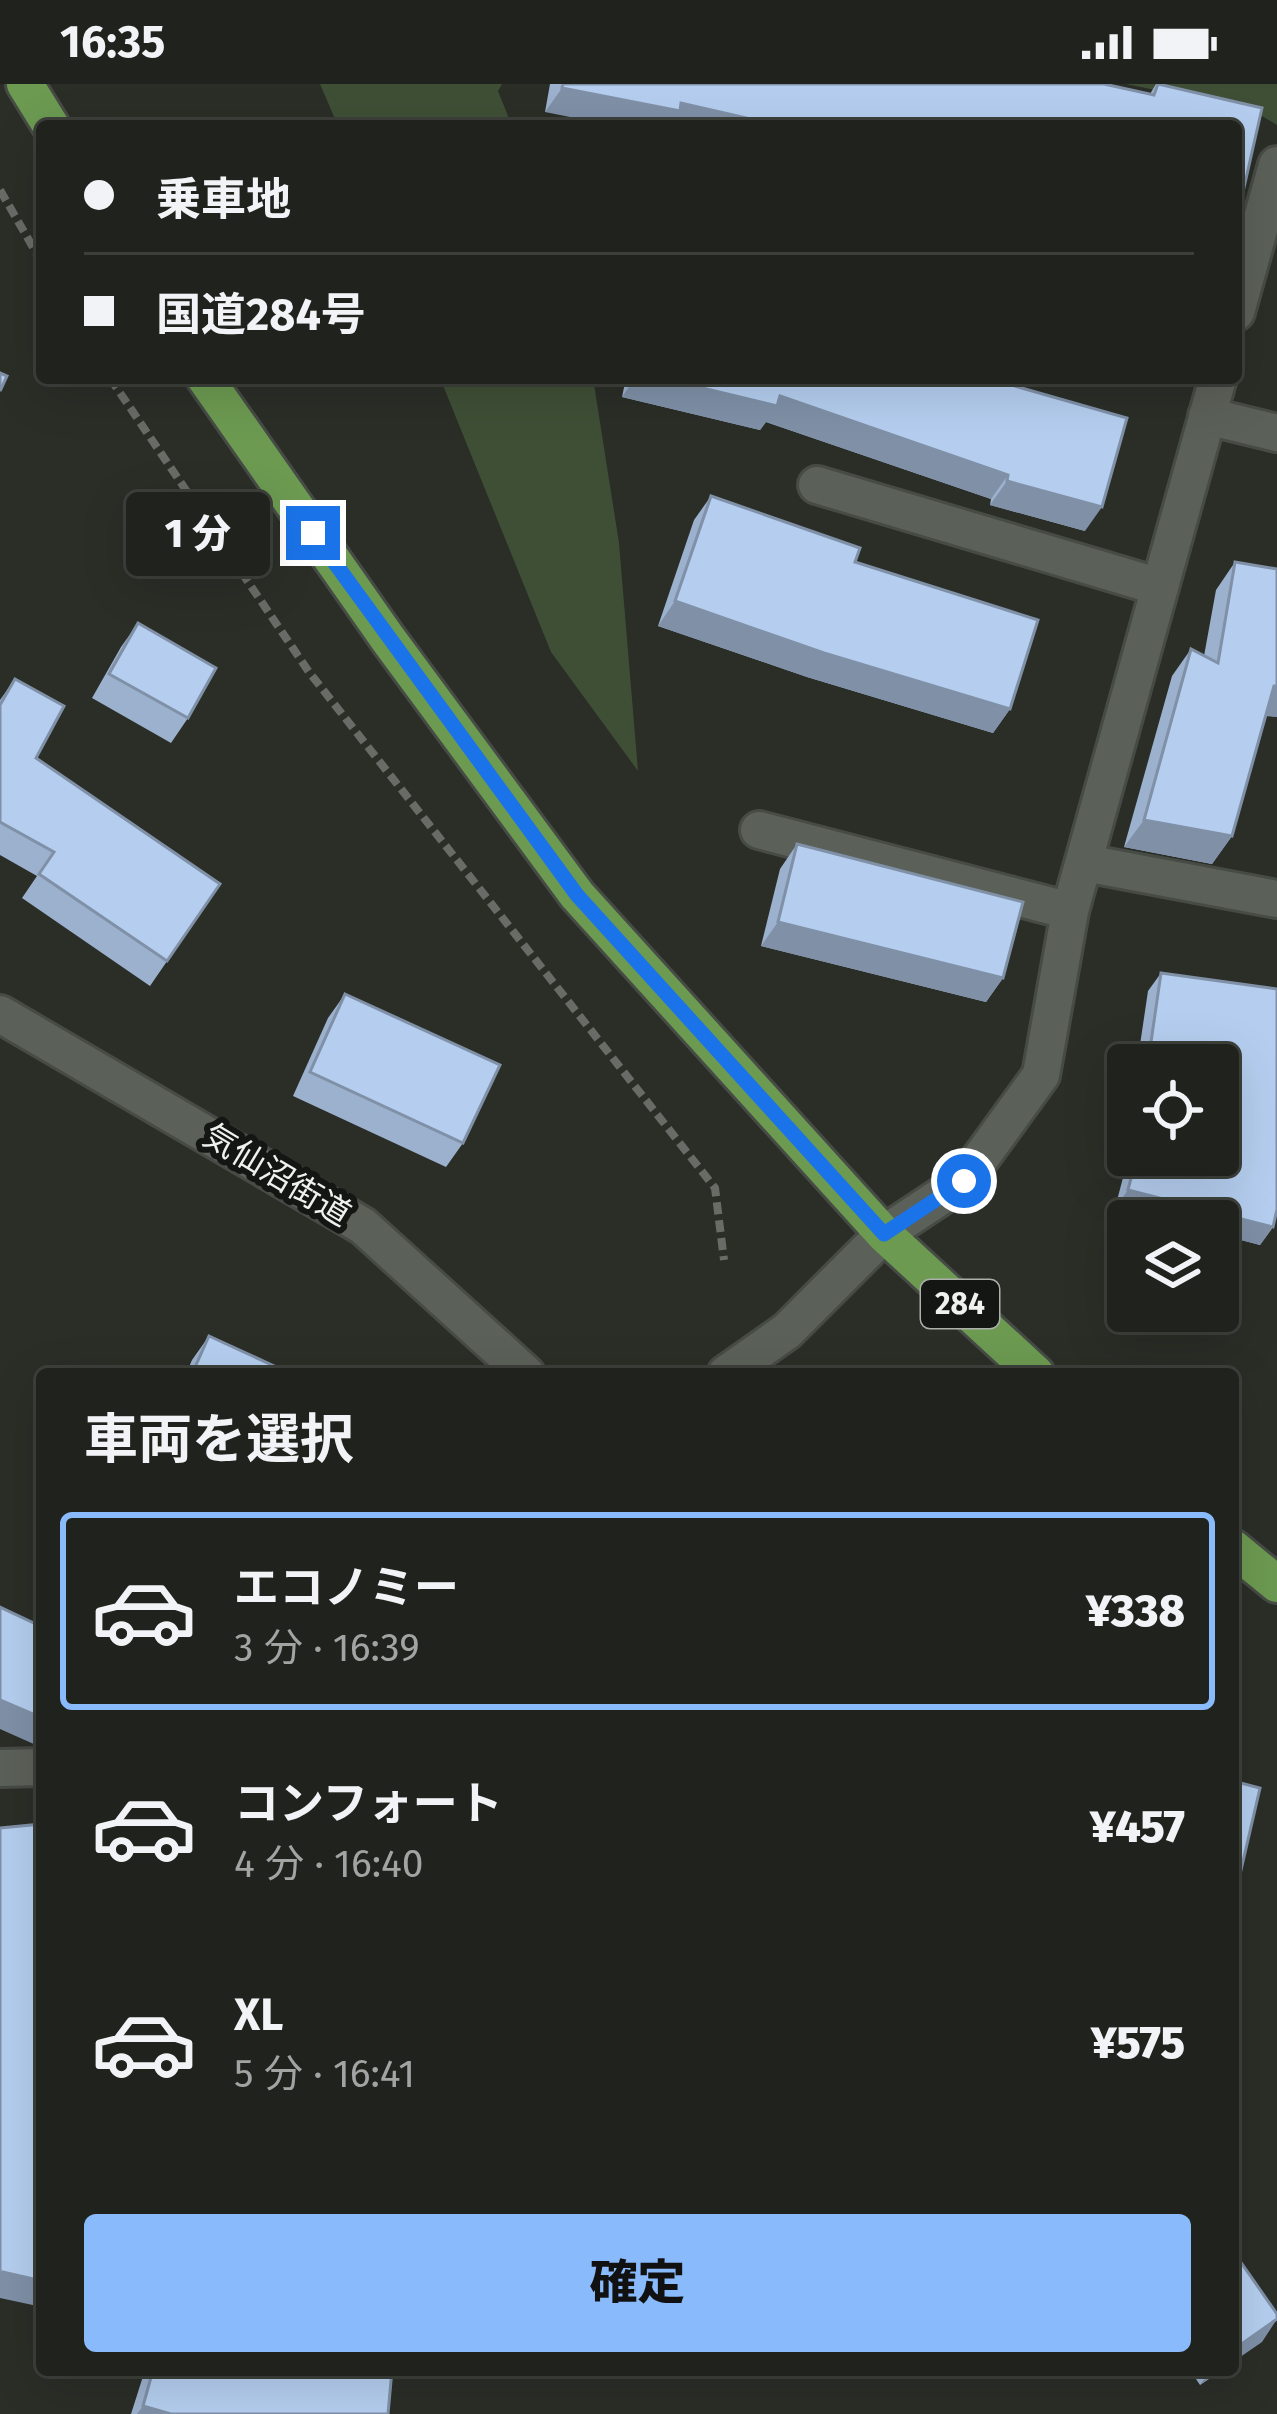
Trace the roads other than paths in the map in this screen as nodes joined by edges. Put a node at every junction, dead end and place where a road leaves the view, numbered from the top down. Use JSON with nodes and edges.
{"nodes":[{"id":1,"x":25,"y":84,"type":"edge"},
{"id":2,"x":47,"y":120,"type":"edge"},
{"id":3,"x":1277,"y":165,"type":"edge"},
{"id":4,"x":1242,"y":290,"type":"edge"},
{"id":5,"x":209,"y":384,"type":"edge"},
{"id":6,"x":1216,"y":384,"type":"edge"},
{"id":7,"x":1207,"y":416,"type":"junction"},
{"id":8,"x":1277,"y":433,"type":"edge"},
{"id":9,"x":817,"y":485,"type":"dead end"},
{"id":10,"x":1160,"y":586,"type":"junction"},
{"id":11,"x":759,"y":830,"type":"dead end"},
{"id":12,"x":1084,"y":863,"type":"junction"},
{"id":13,"x":1277,"y":899,"type":"edge"},
{"id":14,"x":1070,"y":910,"type":"junction"},
{"id":15,"x":0,"y":1014,"type":"edge"},
{"id":16,"x":884,"y":1234,"type":"junction"},
{"id":17,"x":519,"y":1368,"type":"edge"},
{"id":18,"x":735,"y":1368,"type":"edge"},
{"id":19,"x":1029,"y":1368,"type":"edge"},
{"id":20,"x":1239,"y":1553,"type":"edge"},
{"id":21,"x":1277,"y":1584,"type":"edge"},
{"id":22,"x":36,"y":1767,"type":"edge"},
{"id":23,"x":0,"y":1768,"type":"edge"}],
"edges":[{"from":1,"to":2,"type":"highway"},
{"from":3,"to":4,"type":"street"},
{"from":5,"to":16,"type":"highway","number":"284"},
{"from":6,"to":7,"type":"street"},
{"from":7,"to":8,"type":"street"},
{"from":7,"to":10,"type":"street"},
{"from":9,"to":10,"type":"street"},
{"from":10,"to":12,"type":"street"},
{"from":11,"to":14,"type":"street"},
{"from":12,"to":13,"type":"street"},
{"from":12,"to":14,"type":"street"},
{"from":14,"to":16,"type":"street"},
{"from":15,"to":17,"type":"street","name":"気仙沼街道"},
{"from":16,"to":18,"type":"street"},
{"from":16,"to":19,"type":"highway","number":"284"},
{"from":20,"to":21,"type":"highway"},
{"from":22,"to":23,"type":"street"}]}
